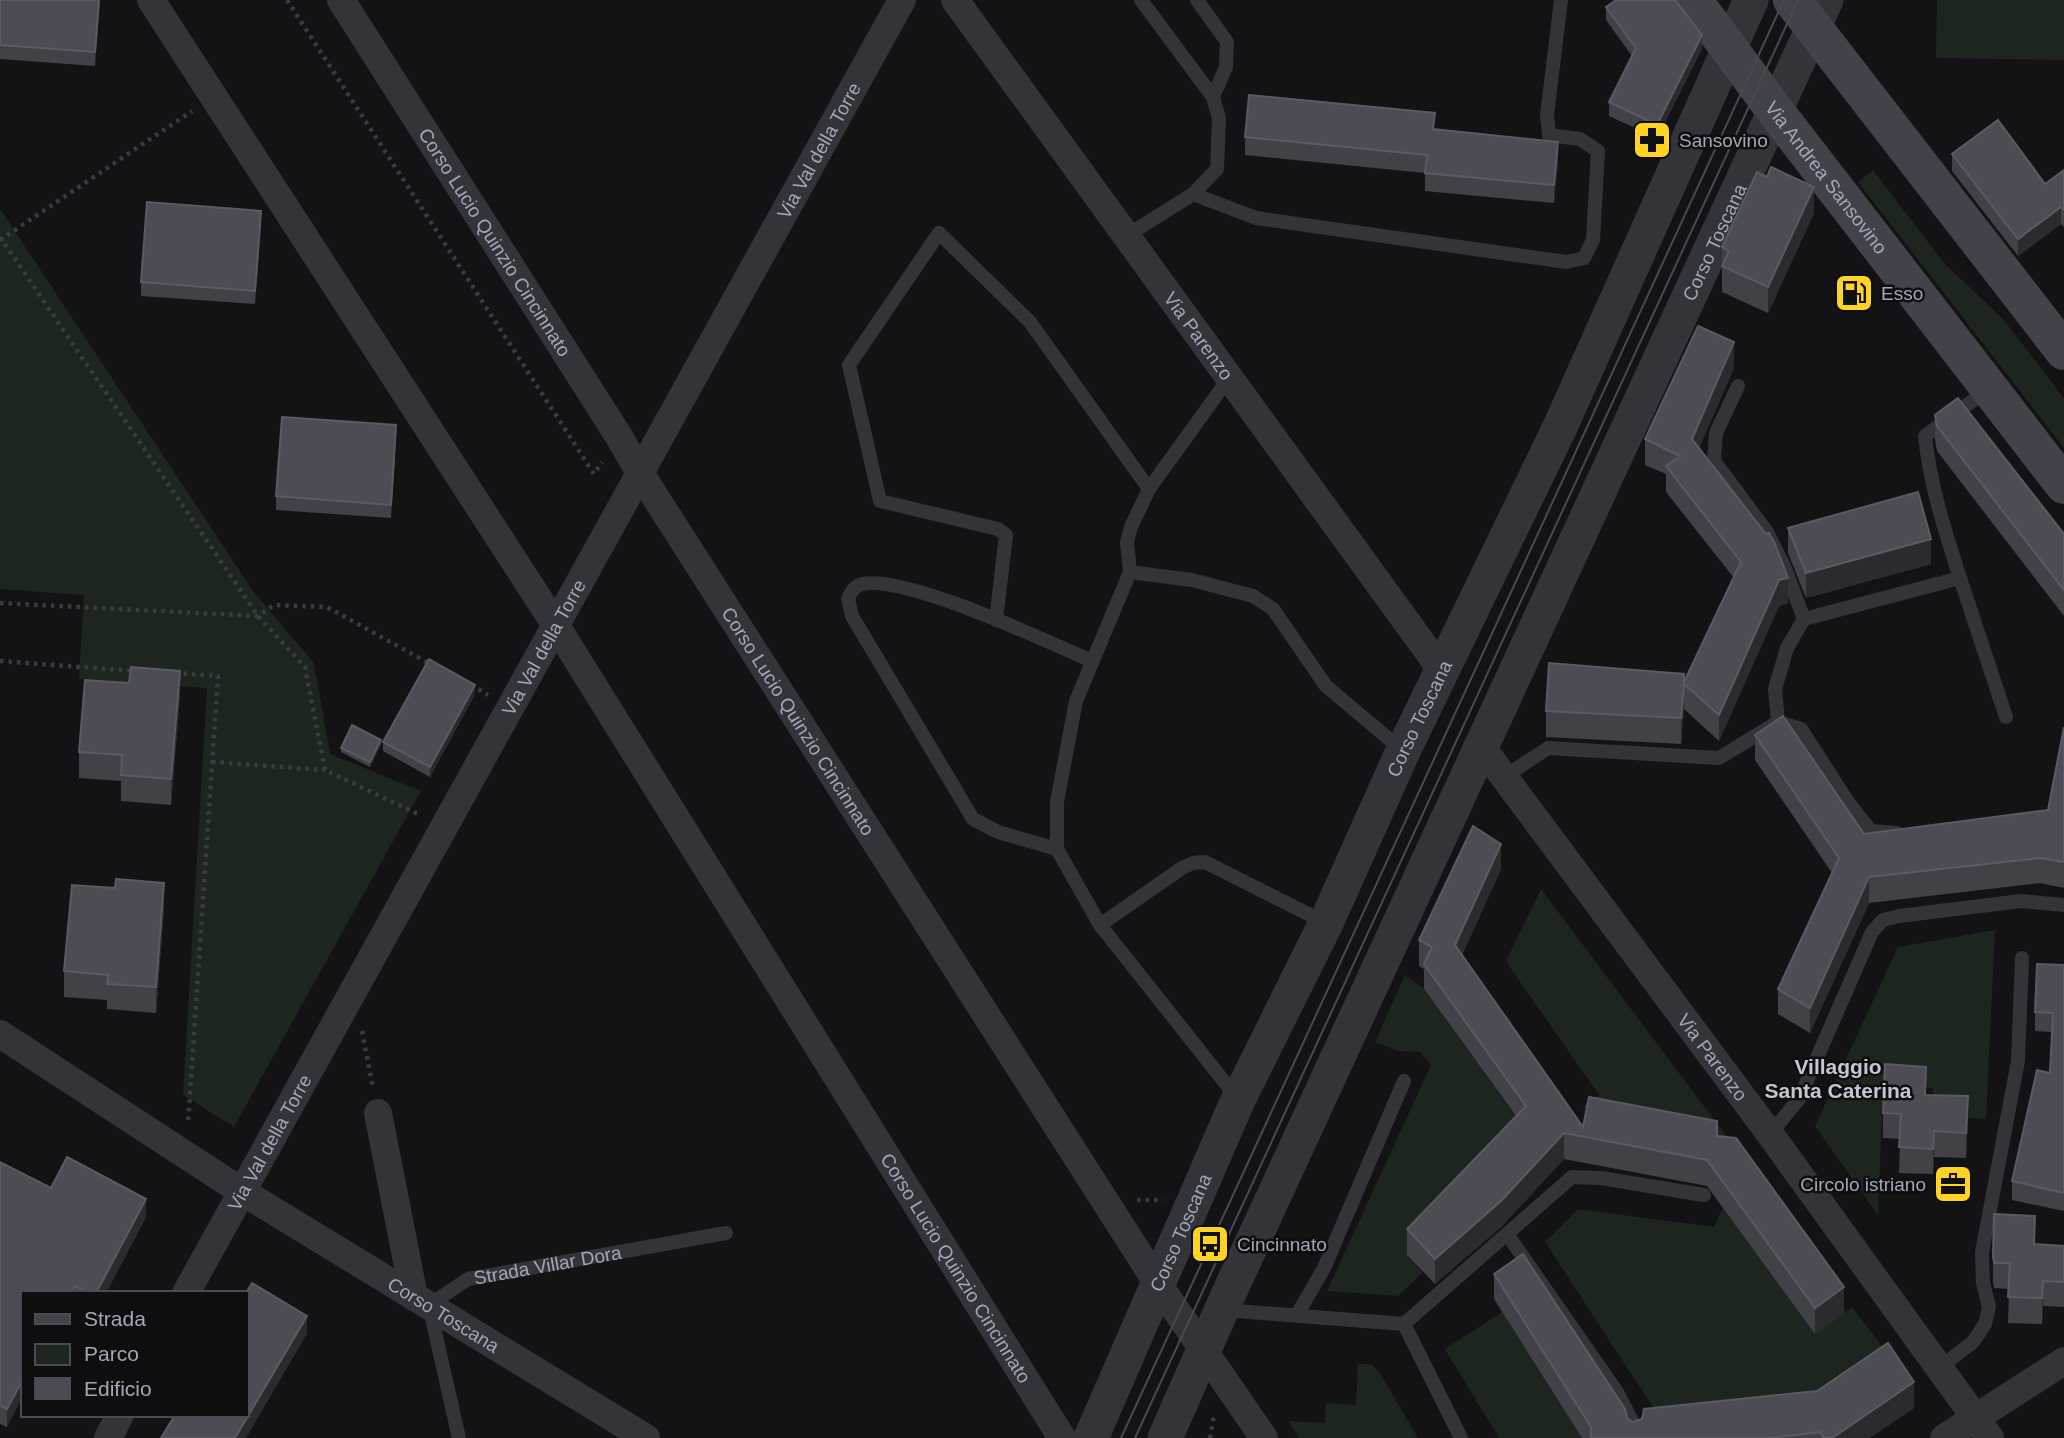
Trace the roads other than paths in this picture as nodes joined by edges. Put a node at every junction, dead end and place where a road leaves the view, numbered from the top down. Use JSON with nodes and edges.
{"nodes":[{"id":1,"x":151,"y":0,"type":"edge"},
{"id":2,"x":341,"y":0,"type":"edge"},
{"id":3,"x":902,"y":0,"type":"edge"},
{"id":4,"x":955,"y":0,"type":"edge"},
{"id":5,"x":1141,"y":0,"type":"edge"},
{"id":6,"x":1197,"y":0,"type":"edge"},
{"id":7,"x":1561,"y":0,"type":"edge"},
{"id":8,"x":1693,"y":0,"type":"edge"},
{"id":9,"x":1751,"y":0,"type":"edge"},
{"id":10,"x":1810,"y":9,"type":"edge"},
{"id":11,"x":1728,"y":48,"type":"junction"},
{"id":12,"x":1213,"y":97,"type":"junction"},
{"id":13,"x":1776,"y":112,"type":"junction"},
{"id":14,"x":1193,"y":194,"type":"junction"},
{"id":15,"x":1126,"y":236,"type":"junction"},
{"id":16,"x":2064,"y":351,"type":"edge"},
{"id":17,"x":1229,"y":379,"type":"junction"},
{"id":18,"x":1738,"y":386,"type":"dead end"},
{"id":19,"x":1989,"y":388,"type":"junction"},
{"id":20,"x":640,"y":473,"type":"junction"},
{"id":21,"x":2064,"y":485,"type":"edge"},
{"id":22,"x":1149,"y":489,"type":"junction"},
{"id":23,"x":1130,"y":572,"type":"junction"},
{"id":24,"x":1960,"y":578,"type":"junction"},
{"id":25,"x":1804,"y":619,"type":"junction"},
{"id":26,"x":996,"y":620,"type":"junction"},
{"id":27,"x":555,"y":624,"type":"junction"},
{"id":28,"x":1092,"y":661,"type":"junction"},
{"id":29,"x":1443,"y":672,"type":"junction"},
{"id":30,"x":2006,"y":717,"type":"dead end"},
{"id":31,"x":1778,"y":722,"type":"junction"},
{"id":32,"x":1481,"y":746,"type":"junction"},
{"id":33,"x":1404,"y":751,"type":"junction"},
{"id":34,"x":1504,"y":777,"type":"junction"},
{"id":35,"x":1901,"y":833,"type":"edge"},
{"id":36,"x":1058,"y":849,"type":"junction"},
{"id":37,"x":2064,"y":905,"type":"edge"},
{"id":38,"x":1326,"y":923,"type":"junction"},
{"id":39,"x":1100,"y":925,"type":"junction"},
{"id":40,"x":2022,"y":958,"type":"dead end"},
{"id":41,"x":0,"y":1034,"type":"edge"},
{"id":42,"x":1404,"y":1082,"type":"dead end"},
{"id":43,"x":1238,"y":1100,"type":"junction"},
{"id":44,"x":378,"y":1113,"type":"road end"},
{"id":45,"x":1770,"y":1134,"type":"junction"},
{"id":46,"x":241,"y":1191,"type":"junction"},
{"id":47,"x":1704,"y":1195,"type":"edge"},
{"id":48,"x":726,"y":1233,"type":"dead end"},
{"id":49,"x":1507,"y":1234,"type":"junction"},
{"id":50,"x":1158,"y":1284,"type":"junction"},
{"id":51,"x":187,"y":1291,"type":"edge"},
{"id":52,"x":422,"y":1301,"type":"junction"},
{"id":53,"x":1223,"y":1310,"type":"junction"},
{"id":54,"x":1297,"y":1315,"type":"junction"},
{"id":55,"x":1404,"y":1324,"type":"junction"},
{"id":56,"x":1205,"y":1351,"type":"junction"},
{"id":57,"x":2064,"y":1361,"type":"edge"},
{"id":58,"x":1940,"y":1368,"type":"junction"},
{"id":59,"x":119,"y":1417,"type":"edge"},
{"id":60,"x":1983,"y":1428,"type":"edge"},
{"id":61,"x":108,"y":1438,"type":"edge"},
{"id":62,"x":459,"y":1438,"type":"edge"},
{"id":63,"x":646,"y":1438,"type":"edge"},
{"id":64,"x":1062,"y":1438,"type":"edge"},
{"id":65,"x":1091,"y":1438,"type":"edge"},
{"id":66,"x":1165,"y":1438,"type":"edge"},
{"id":67,"x":1264,"y":1438,"type":"edge"},
{"id":68,"x":1461,"y":1438,"type":"edge"},
{"id":69,"x":1635,"y":1438,"type":"edge"},
{"id":70,"x":1944,"y":1438,"type":"edge"}],
"edges":[{"from":1,"to":27,"type":"street","name":"Corso Lucio Quinzio Cincinnato"},
{"from":2,"to":20,"type":"street","name":"Corso Lucio Quinzio Cincinnato"},
{"from":3,"to":20,"type":"street","name":"Via Val della Torre"},
{"from":4,"to":15,"type":"street","name":"Via Parenzo"},
{"from":5,"to":12,"type":"lane"},
{"from":6,"to":12,"type":"lane"},
{"from":7,"to":14,"type":"lane"},
{"from":8,"to":11,"type":"main road","name":"Via Andrea Sansovino"},
{"from":9,"to":11,"type":"street","name":"Corso Toscana"},
{"from":10,"to":13,"type":"street","name":"Corso Toscana"},
{"from":10,"to":16,"type":"main road"},
{"from":11,"to":13,"type":"main road","name":"Via Andrea Sansovino"},
{"from":11,"to":29,"type":"street","name":"Corso Toscana"},
{"from":12,"to":14,"type":"lane"},
{"from":13,"to":19,"type":"main road","name":"Via Andrea Sansovino"},
{"from":13,"to":32,"type":"street","name":"Corso Toscana"},
{"from":14,"to":15,"type":"lane"},
{"from":15,"to":17,"type":"street","name":"Via Parenzo"},
{"from":17,"to":22,"type":"lane"},
{"from":17,"to":29,"type":"street","name":"Via Parenzo"},
{"from":18,"to":25,"type":"lane"},
{"from":19,"to":21,"type":"main road","name":"Via Andrea Sansovino"},
{"from":19,"to":24,"type":"lane"},
{"from":20,"to":27,"type":"street","name":"Via Val della Torre"},
{"from":20,"to":50,"type":"street","name":"Corso Lucio Quinzio Cincinnato"},
{"from":22,"to":23,"type":"lane"},
{"from":22,"to":26,"type":"lane"},
{"from":23,"to":28,"type":"lane"},
{"from":23,"to":33,"type":"lane"},
{"from":24,"to":25,"type":"lane"},
{"from":24,"to":30,"type":"lane"},
{"from":25,"to":31,"type":"lane"},
{"from":26,"to":28,"type":"lane"},
{"from":26,"to":36,"type":"lane"},
{"from":27,"to":46,"type":"street","name":"Via Val della Torre"},
{"from":27,"to":64,"type":"street","name":"Corso Lucio Quinzio Cincinnato"},
{"from":28,"to":36,"type":"lane"},
{"from":29,"to":33,"type":"street","name":"Corso Toscana"},
{"from":31,"to":34,"type":"lane"},
{"from":31,"to":35,"type":"lane"},
{"from":32,"to":34,"type":"street","name":"Via Parenzo"},
{"from":32,"to":53,"type":"street","name":"Corso Toscana"},
{"from":33,"to":38,"type":"street","name":"Corso Toscana"},
{"from":34,"to":45,"type":"street","name":"Via Parenzo"},
{"from":36,"to":39,"type":"lane"},
{"from":37,"to":45,"type":"lane"},
{"from":38,"to":39,"type":"lane"},
{"from":38,"to":43,"type":"street","name":"Corso Toscana"},
{"from":39,"to":43,"type":"lane"},
{"from":40,"to":58,"type":"lane"},
{"from":41,"to":46,"type":"street","name":"Corso Toscana"},
{"from":42,"to":54,"type":"lane"},
{"from":43,"to":50,"type":"street","name":"Corso Toscana"},
{"from":44,"to":52,"type":"street"},
{"from":45,"to":58,"type":"street","name":"Via Parenzo"},
{"from":46,"to":51,"type":"street","name":"Via Val della Torre"},
{"from":46,"to":52,"type":"street","name":"Corso Toscana"},
{"from":47,"to":49,"type":"lane"},
{"from":48,"to":52,"type":"lane","name":"Strada Villar Dora"},
{"from":49,"to":55,"type":"lane"},
{"from":49,"to":69,"type":"lane"},
{"from":50,"to":56,"type":"street","name":"Corso Lucio Quinzio Cincinnato"},
{"from":50,"to":65,"type":"street","name":"Corso Toscana"},
{"from":52,"to":62,"type":"lane"},
{"from":52,"to":63,"type":"street","name":"Corso Toscana"},
{"from":53,"to":54,"type":"lane"},
{"from":53,"to":56,"type":"street","name":"Corso Toscana"},
{"from":54,"to":55,"type":"lane"},
{"from":55,"to":68,"type":"lane"},
{"from":56,"to":66,"type":"street","name":"Corso Toscana"},
{"from":56,"to":67,"type":"street","name":"Corso Lucio Quinzio Cincinnato"},
{"from":57,"to":60,"type":"street"},
{"from":58,"to":60,"type":"street","name":"Via Parenzo"},
{"from":59,"to":61,"type":"street"},
{"from":60,"to":70,"type":"street"}]}
